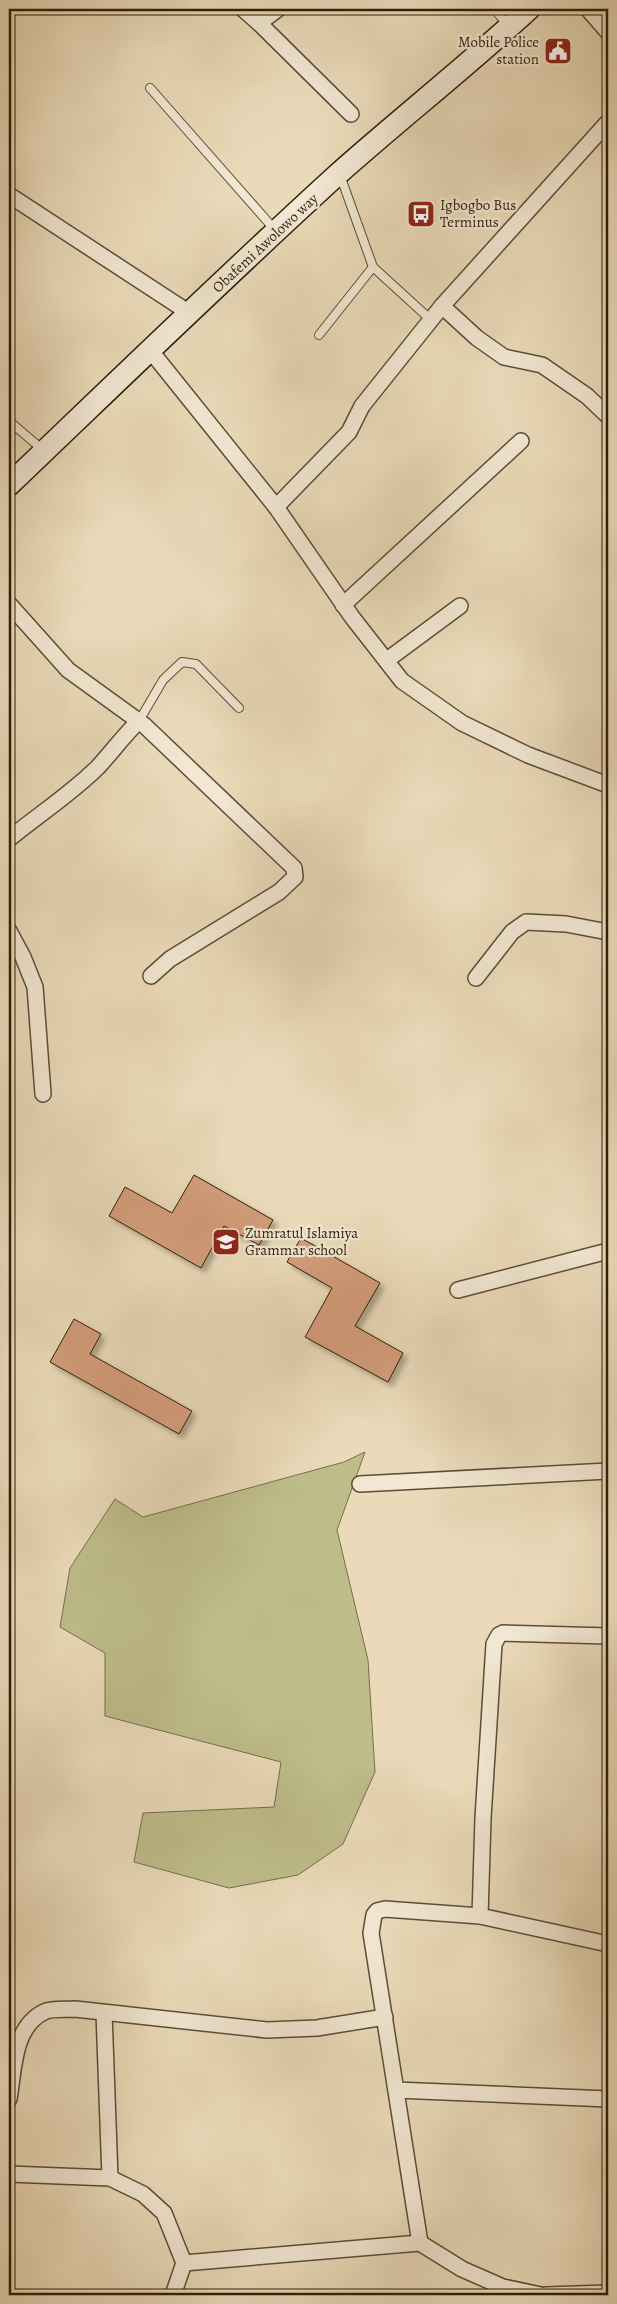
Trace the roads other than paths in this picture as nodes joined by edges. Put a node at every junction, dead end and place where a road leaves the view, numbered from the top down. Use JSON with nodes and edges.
{"nodes":[{"id":1,"x":243,"y":9,"type":"edge"},
{"id":2,"x":278,"y":9,"type":"edge"},
{"id":3,"x":494,"y":9,"type":"edge"},
{"id":4,"x":529,"y":9,"type":"edge"},
{"id":5,"x":588,"y":9,"type":"edge"},
{"id":6,"x":259,"y":23,"type":"junction"},
{"id":7,"x":510,"y":27,"type":"junction"},
{"id":8,"x":608,"y":32,"type":"edge"},
{"id":9,"x":150,"y":88,"type":"dead end"},
{"id":10,"x":351,"y":114,"type":"dead end"},
{"id":11,"x":608,"y":122,"type":"edge"},
{"id":12,"x":340,"y":173,"type":"junction"},
{"id":13,"x":9,"y":195,"type":"edge"},
{"id":14,"x":277,"y":231,"type":"junction"},
{"id":15,"x":373,"y":267,"type":"junction"},
{"id":16,"x":442,"y":306,"type":"junction"},
{"id":17,"x":191,"y":314,"type":"junction"},
{"id":18,"x":431,"y":320,"type":"junction"},
{"id":19,"x":319,"y":335,"type":"dead end"},
{"id":20,"x":150,"y":350,"type":"junction"},
{"id":21,"x":608,"y":416,"type":"edge"},
{"id":22,"x":9,"y":421,"type":"edge"},
{"id":23,"x":521,"y":441,"type":"dead end"},
{"id":24,"x":44,"y":451,"type":"junction"},
{"id":25,"x":9,"y":485,"type":"edge"},
{"id":26,"x":276,"y":507,"type":"junction"},
{"id":27,"x":9,"y":604,"type":"edge"},
{"id":28,"x":343,"y":605,"type":"junction"},
{"id":29,"x":460,"y":606,"type":"dead end"},
{"id":30,"x":387,"y":660,"type":"junction"},
{"id":31,"x":239,"y":708,"type":"dead end"},
{"id":32,"x":139,"y":721,"type":"junction"},
{"id":33,"x":608,"y":785,"type":"edge"},
{"id":34,"x":9,"y":839,"type":"edge"},
{"id":35,"x":9,"y":931,"type":"edge"},
{"id":36,"x":608,"y":932,"type":"edge"},
{"id":37,"x":151,"y":976,"type":"dead end"},
{"id":38,"x":476,"y":978,"type":"dead end"},
{"id":39,"x":43,"y":1094,"type":"dead end"},
{"id":40,"x":608,"y":1251,"type":"edge"},
{"id":41,"x":458,"y":1290,"type":"dead end"},
{"id":42,"x":608,"y":1471,"type":"edge"},
{"id":43,"x":360,"y":1484,"type":"dead end"},
{"id":44,"x":608,"y":1636,"type":"edge"},
{"id":45,"x":480,"y":1916,"type":"junction"},
{"id":46,"x":608,"y":1944,"type":"edge"},
{"id":47,"x":104,"y":2012,"type":"junction"},
{"id":48,"x":385,"y":2017,"type":"junction"},
{"id":49,"x":396,"y":2090,"type":"junction"},
{"id":50,"x":9,"y":2099,"type":"edge"},
{"id":51,"x":608,"y":2099,"type":"edge"},
{"id":52,"x":9,"y":2174,"type":"edge"},
{"id":53,"x":110,"y":2178,"type":"junction"},
{"id":54,"x":420,"y":2243,"type":"junction"},
{"id":55,"x":184,"y":2264,"type":"junction"},
{"id":56,"x":608,"y":2293,"type":"edge"},
{"id":57,"x":173,"y":2295,"type":"edge"},
{"id":58,"x":541,"y":2295,"type":"edge"},
{"id":59,"x":546,"y":2295,"type":"edge"}],
"edges":[{"from":1,"to":6,"type":"street"},
{"from":2,"to":6,"type":"street"},
{"from":3,"to":7,"type":"lane"},
{"from":4,"to":7,"type":"main road","name":"Obafemi Awolowo way"},
{"from":5,"to":8,"type":"street"},
{"from":6,"to":10,"type":"street"},
{"from":7,"to":12,"type":"main road","name":"Obafemi Awolowo way"},
{"from":9,"to":14,"type":"lane"},
{"from":11,"to":16,"type":"street"},
{"from":12,"to":14,"type":"main road","name":"Obafemi Awolowo way"},
{"from":12,"to":15,"type":"lane"},
{"from":13,"to":17,"type":"street"},
{"from":14,"to":17,"type":"main road","name":"Obafemi Awolowo way"},
{"from":15,"to":18,"type":"lane"},
{"from":15,"to":19,"type":"lane"},
{"from":16,"to":18,"type":"street"},
{"from":16,"to":21,"type":"street"},
{"from":17,"to":20,"type":"main road","name":"Obafemi Awolowo way"},
{"from":18,"to":26,"type":"street"},
{"from":20,"to":24,"type":"main road","name":"Obafemi Awolowo way"},
{"from":20,"to":26,"type":"street"},
{"from":22,"to":24,"type":"lane"},
{"from":23,"to":28,"type":"street"},
{"from":24,"to":25,"type":"main road","name":"Obafemi Awolowo way"},
{"from":26,"to":28,"type":"street"},
{"from":27,"to":32,"type":"street"},
{"from":28,"to":30,"type":"street"},
{"from":29,"to":30,"type":"street"},
{"from":30,"to":33,"type":"street"},
{"from":31,"to":32,"type":"lane"},
{"from":32,"to":34,"type":"street"},
{"from":32,"to":37,"type":"street"},
{"from":35,"to":39,"type":"street"},
{"from":36,"to":38,"type":"street"},
{"from":40,"to":41,"type":"street"},
{"from":42,"to":43,"type":"street"},
{"from":44,"to":45,"type":"street"},
{"from":45,"to":46,"type":"street"},
{"from":45,"to":48,"type":"street"},
{"from":47,"to":48,"type":"street"},
{"from":47,"to":50,"type":"street"},
{"from":47,"to":53,"type":"street"},
{"from":48,"to":49,"type":"street"},
{"from":49,"to":51,"type":"street"},
{"from":49,"to":54,"type":"street"},
{"from":52,"to":53,"type":"street"},
{"from":53,"to":55,"type":"street"},
{"from":54,"to":55,"type":"street"},
{"from":54,"to":58,"type":"street"},
{"from":55,"to":57,"type":"street"},
{"from":56,"to":59,"type":"street"}]}
